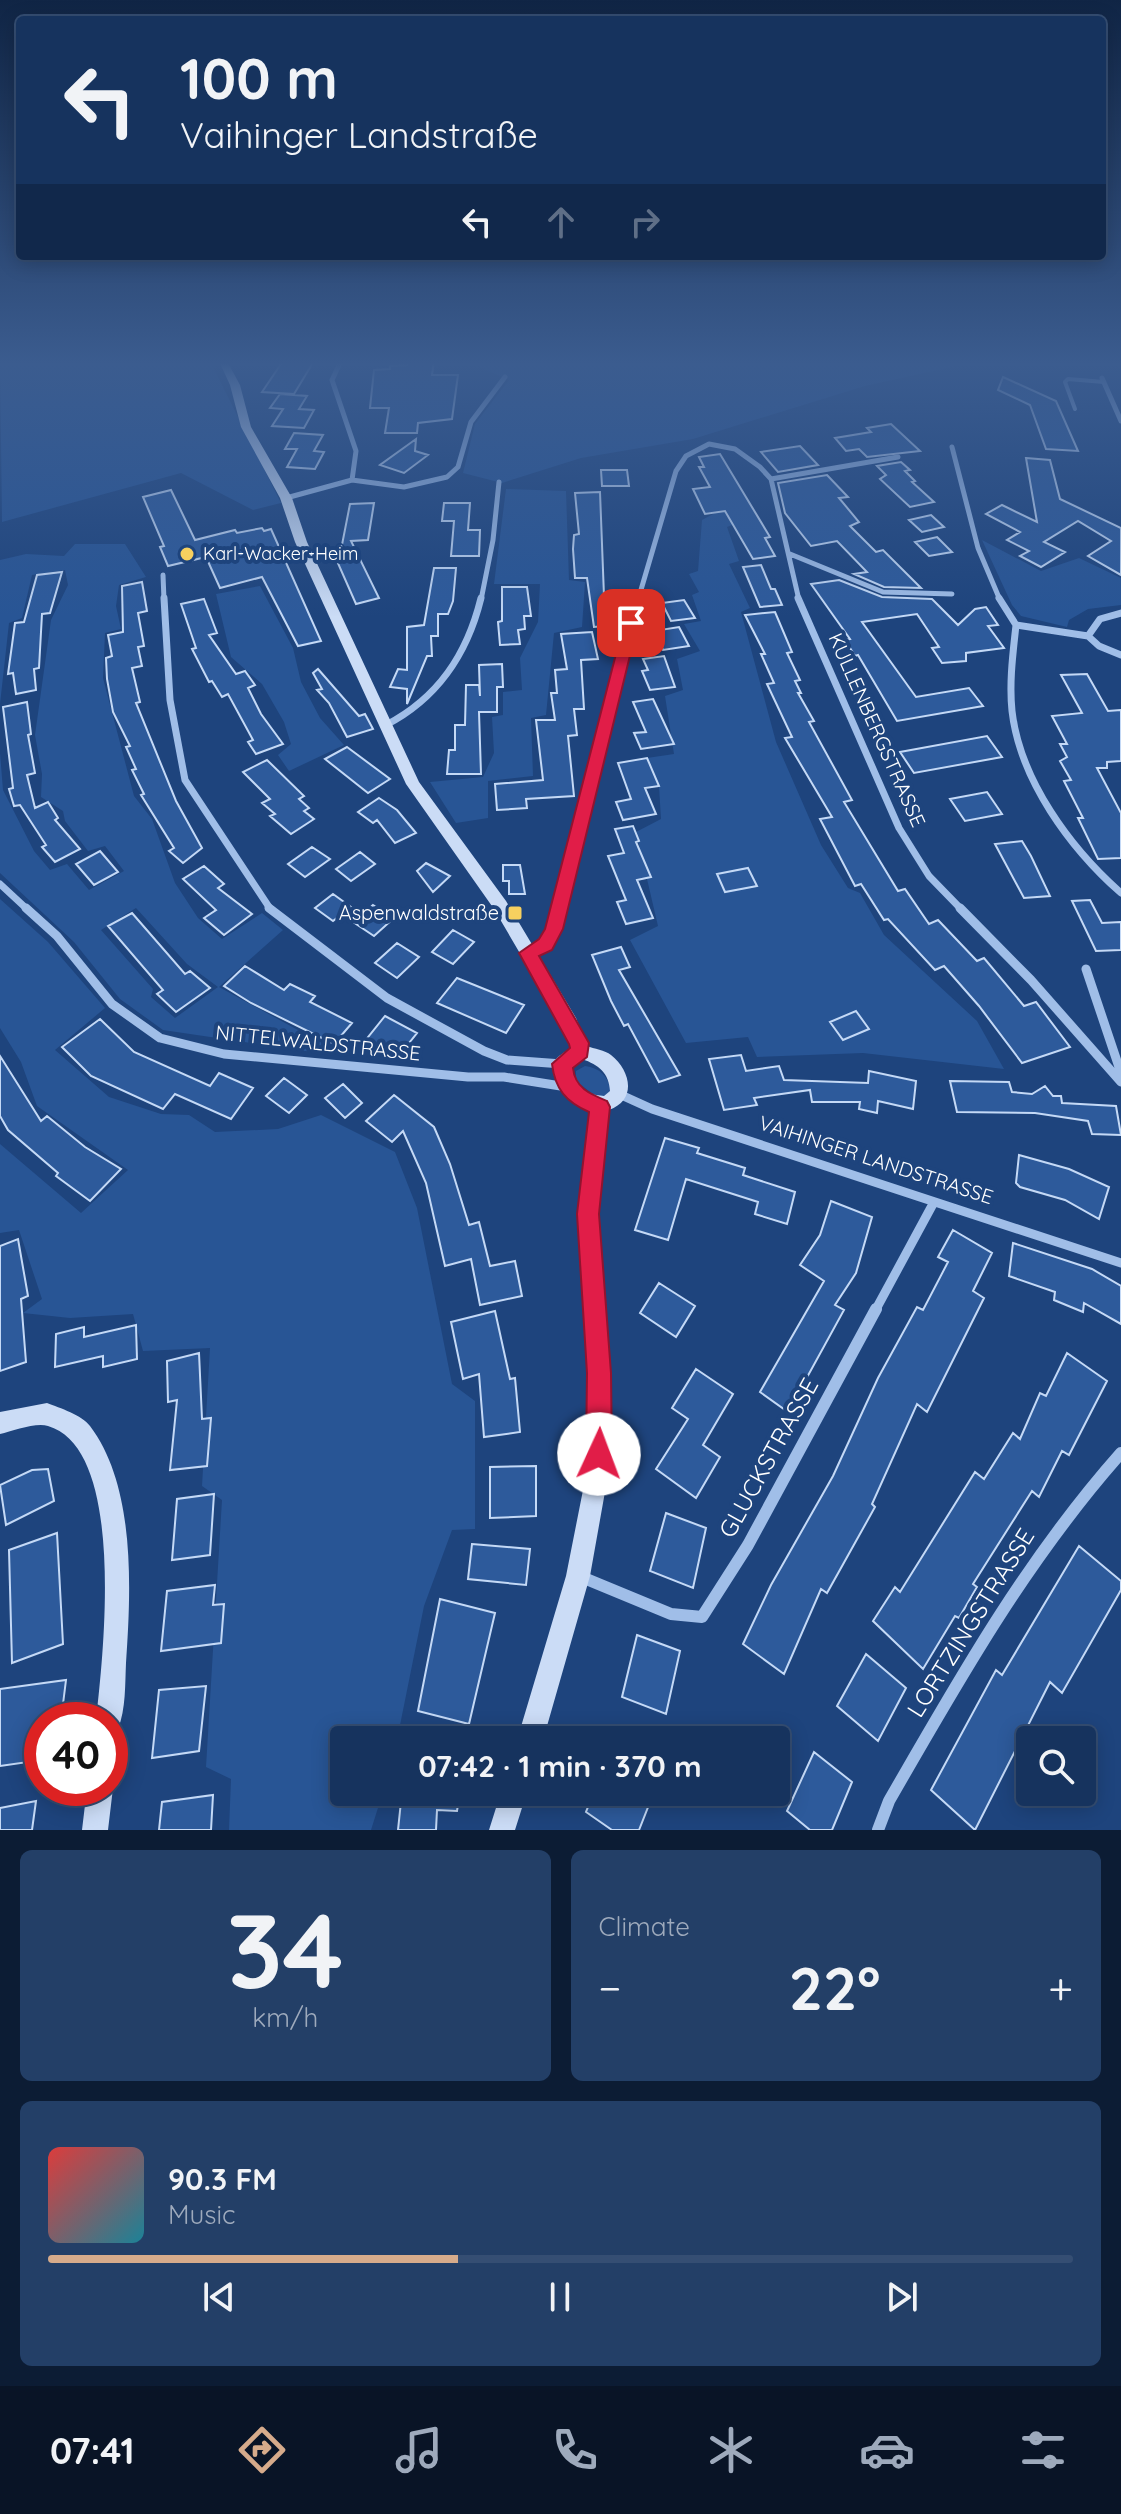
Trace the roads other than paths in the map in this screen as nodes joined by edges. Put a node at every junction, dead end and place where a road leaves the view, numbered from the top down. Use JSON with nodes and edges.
{"nodes":[{"id":1,"x":257,"y":446,"type":"edge"},
{"id":2,"x":354,"y":446,"type":"edge"},
{"id":3,"x":464,"y":446,"type":"edge"},
{"id":4,"x":697,"y":446,"type":"edge"},
{"id":5,"x":718,"y":446,"type":"edge"},
{"id":6,"x":952,"y":447,"type":"dead end"},
{"id":7,"x":898,"y":457,"type":"dead end"},
{"id":8,"x":771,"y":479,"type":"junction"},
{"id":9,"x":352,"y":480,"type":"junction"},
{"id":10,"x":499,"y":482,"type":"dead end"},
{"id":11,"x":286,"y":498,"type":"junction"},
{"id":12,"x":790,"y":554,"type":"junction"},
{"id":13,"x":163,"y":575,"type":"dead end"},
{"id":14,"x":952,"y":594,"type":"dead end"},
{"id":15,"x":1121,"y":613,"type":"edge"},
{"id":16,"x":1016,"y":625,"type":"junction"},
{"id":17,"x":1088,"y":636,"type":"junction"},
{"id":18,"x":1121,"y":655,"type":"edge"},
{"id":19,"x":386,"y":725,"type":"junction"},
{"id":20,"x":0,"y":884,"type":"edge"},
{"id":21,"x":1121,"y":893,"type":"edge"},
{"id":22,"x":528,"y":953,"type":"junction"},
{"id":23,"x":1086,"y":969,"type":"dead end"},
{"id":24,"x":580,"y":1051,"type":"junction"},
{"id":25,"x":507,"y":1060,"type":"junction"},
{"id":26,"x":562,"y":1064,"type":"junction"},
{"id":27,"x":1121,"y":1073,"type":"edge"},
{"id":28,"x":504,"y":1077,"type":"junction"},
{"id":29,"x":1121,"y":1082,"type":"edge"},
{"id":30,"x":568,"y":1087,"type":"junction"},
{"id":31,"x":619,"y":1094,"type":"junction"},
{"id":32,"x":600,"y":1107,"type":"junction"},
{"id":33,"x":934,"y":1202,"type":"junction"},
{"id":34,"x":1120,"y":1260,"type":"edge"},
{"id":35,"x":0,"y":1423,"type":"edge"},
{"id":36,"x":1121,"y":1453,"type":"edge"},
{"id":37,"x":578,"y":1576,"type":"junction"},
{"id":38,"x":110,"y":1702,"type":"edge"},
{"id":39,"x":534,"y":1726,"type":"edge"},
{"id":40,"x":98,"y":1806,"type":"edge"},
{"id":41,"x":510,"y":1806,"type":"edge"},
{"id":42,"x":95,"y":1830,"type":"edge"},
{"id":43,"x":502,"y":1830,"type":"edge"},
{"id":44,"x":878,"y":1830,"type":"edge"}],
"edges":[{"from":1,"to":11,"type":"street"},
{"from":2,"to":9,"type":"street"},
{"from":3,"to":9,"type":"street"},
{"from":4,"to":22,"type":"street"},
{"from":5,"to":8,"type":"street"},
{"from":6,"to":16,"type":"street"},
{"from":7,"to":8,"type":"street"},
{"from":8,"to":12,"type":"street","name":"KULLENBERGSTRASSE"},
{"from":9,"to":11,"type":"street"},
{"from":10,"to":19,"type":"street"},
{"from":11,"to":19,"type":"street"},
{"from":12,"to":14,"type":"street"},
{"from":12,"to":29,"type":"street","name":"KULLENBERGSTRASSE"},
{"from":13,"to":25,"type":"street"},
{"from":15,"to":17,"type":"street"},
{"from":16,"to":17,"type":"street"},
{"from":16,"to":21,"type":"street"},
{"from":17,"to":18,"type":"street"},
{"from":19,"to":22,"type":"street"},
{"from":20,"to":28,"type":"street","name":"NITTELWALDSTRASSE"},
{"from":22,"to":24,"type":"street"},
{"from":23,"to":27,"type":"street"},
{"from":24,"to":26,"type":"street"},
{"from":24,"to":31,"type":"street"},
{"from":25,"to":26,"type":"street"},
{"from":25,"to":28,"type":"street"},
{"from":26,"to":30,"type":"street"},
{"from":28,"to":30,"type":"street","name":"NITTELWALDSTRASSE"},
{"from":30,"to":32,"type":"street"},
{"from":31,"to":32,"type":"street"},
{"from":31,"to":33,"type":"street","name":"VAIHINGER LANDSTRASSE"},
{"from":32,"to":37,"type":"street"},
{"from":33,"to":34,"type":"street","name":"VAIHINGER LANDSTRASSE"},
{"from":33,"to":37,"type":"street","name":"GLUCKSTRASSE"},
{"from":35,"to":38,"type":"street"},
{"from":36,"to":44,"type":"street","name":"LORTZINGSTRASSE"},
{"from":37,"to":39,"type":"street"},
{"from":40,"to":42,"type":"street"},
{"from":41,"to":43,"type":"street"}]}
